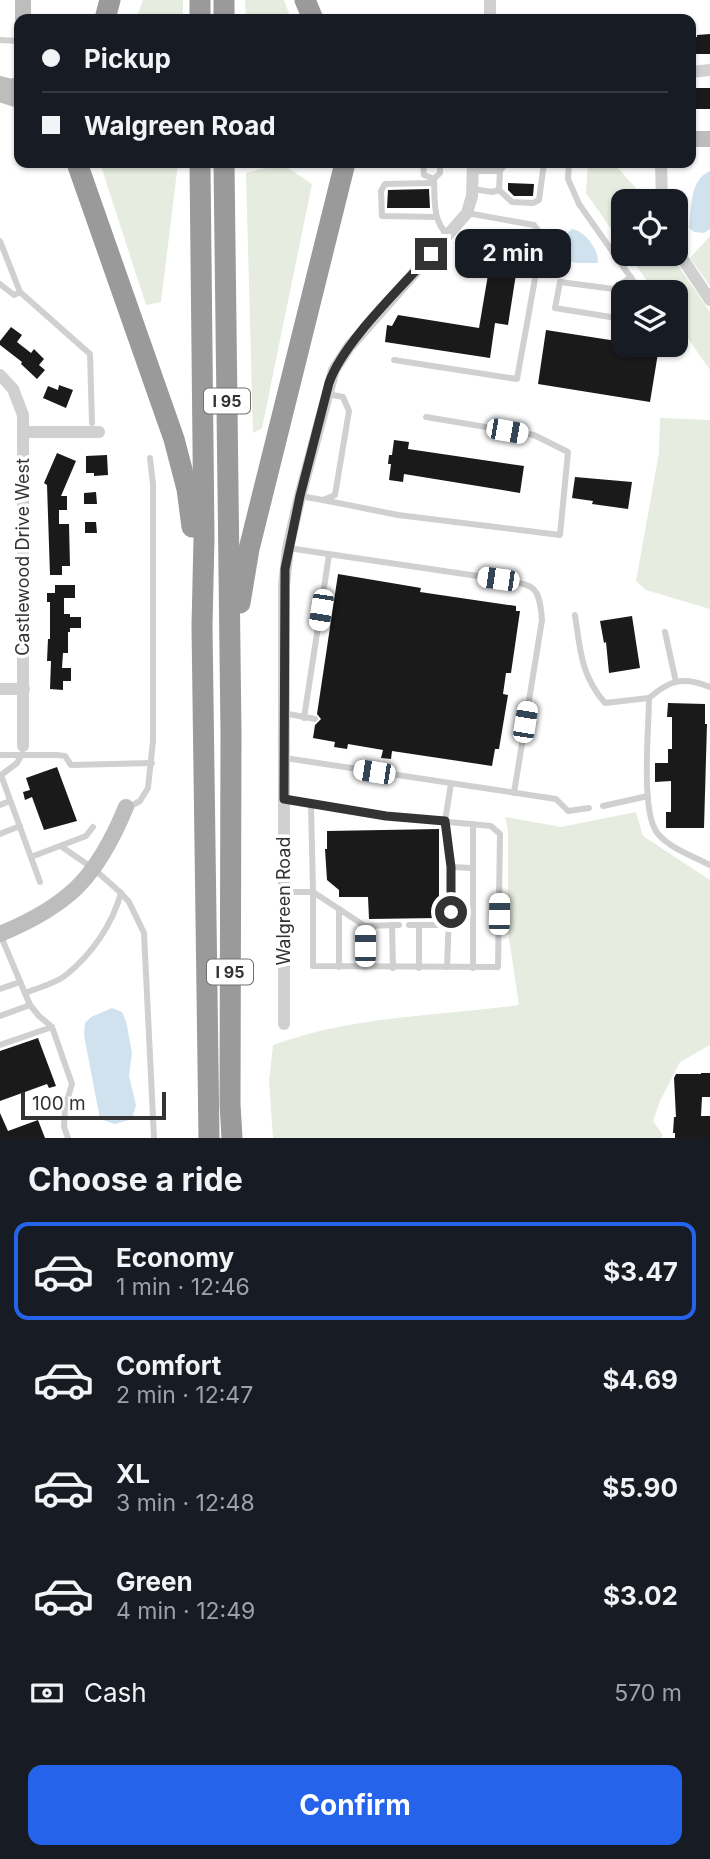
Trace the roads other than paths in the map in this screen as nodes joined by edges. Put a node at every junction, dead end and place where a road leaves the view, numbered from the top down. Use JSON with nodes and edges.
{"nodes":[{"id":1,"x":79,"y":168,"type":"edge"},
{"id":2,"x":200,"y":168,"type":"edge"},
{"id":3,"x":224,"y":168,"type":"edge"},
{"id":4,"x":346,"y":168,"type":"edge"},
{"id":5,"x":424,"y":168,"type":"edge"},
{"id":6,"x":440,"y":168,"type":"edge"},
{"id":7,"x":473,"y":168,"type":"edge"},
{"id":8,"x":480,"y":168,"type":"edge"},
{"id":9,"x":502,"y":168,"type":"edge"},
{"id":10,"x":543,"y":168,"type":"edge"},
{"id":11,"x":569,"y":168,"type":"edge"},
{"id":12,"x":661,"y":168,"type":"edge"},
{"id":13,"x":500,"y":171,"type":"junction"},
{"id":14,"x":434,"y":181,"type":"junction"},
{"id":15,"x":472,"y":189,"type":"junction"},
{"id":16,"x":662,"y":189,"type":"edge"},
{"id":17,"x":499,"y":190,"type":"junction"},
{"id":18,"x":396,"y":208,"type":"dead end"},
{"id":19,"x":422,"y":208,"type":"dead end"},
{"id":20,"x":467,"y":213,"type":"junction"},
{"id":21,"x":396,"y":216,"type":"junction"},
{"id":22,"x":422,"y":216,"type":"junction"},
{"id":23,"x":436,"y":217,"type":"junction"},
{"id":24,"x":448,"y":235,"type":"junction"},
{"id":25,"x":0,"y":241,"type":"edge"},
{"id":26,"x":0,"y":259,"type":"edge"},
{"id":27,"x":9,"y":265,"type":"junction"},
{"id":28,"x":687,"y":266,"type":"edge"},
{"id":29,"x":631,"y":277,"type":"junction"},
{"id":30,"x":627,"y":280,"type":"edge"},
{"id":31,"x":633,"y":280,"type":"edge"},
{"id":32,"x":0,"y":284,"type":"edge"},
{"id":33,"x":611,"y":289,"type":"edge"},
{"id":34,"x":20,"y":292,"type":"junction"},
{"id":35,"x":710,"y":300,"type":"edge"},
{"id":36,"x":611,"y":317,"type":"edge"},
{"id":37,"x":394,"y":360,"type":"dead end"},
{"id":38,"x":0,"y":375,"type":"edge"},
{"id":39,"x":326,"y":394,"type":"junction"},
{"id":40,"x":426,"y":417,"type":"dead end"},
{"id":41,"x":96,"y":428,"type":"joint"},
{"id":42,"x":23,"y":432,"type":"junction"},
{"id":43,"x":149,"y":458,"type":"dead end"},
{"id":44,"x":300,"y":496,"type":"junction"},
{"id":45,"x":323,"y":500,"type":"junction"},
{"id":46,"x":288,"y":548,"type":"junction"},
{"id":47,"x":329,"y":555,"type":"junction"},
{"id":48,"x":575,"y":615,"type":"dead end"},
{"id":49,"x":202,"y":626,"type":"junction"},
{"id":50,"x":665,"y":632,"type":"dead end"},
{"id":51,"x":676,"y":682,"type":"junction"},
{"id":52,"x":710,"y":687,"type":"edge"},
{"id":53,"x":0,"y":689,"type":"edge"},
{"id":54,"x":24,"y":689,"type":"junction"},
{"id":55,"x":649,"y":698,"type":"junction"},
{"id":56,"x":283,"y":713,"type":"junction"},
{"id":57,"x":304,"y":718,"type":"junction"},
{"id":58,"x":315,"y":719,"type":"dead end"},
{"id":59,"x":231,"y":733,"type":"junction"},
{"id":60,"x":23,"y":750,"type":"junction"},
{"id":61,"x":0,"y":755,"type":"edge"},
{"id":62,"x":283,"y":758,"type":"junction"},
{"id":63,"x":152,"y":763,"type":"junction"},
{"id":64,"x":451,"y":784,"type":"junction"},
{"id":65,"x":514,"y":793,"type":"junction"},
{"id":66,"x":648,"y":796,"type":"junction"},
{"id":67,"x":284,"y":799,"type":"junction"},
{"id":68,"x":10,"y":801,"type":"junction"},
{"id":69,"x":311,"y":804,"type":"junction"},
{"id":70,"x":0,"y":805,"type":"edge"},
{"id":71,"x":603,"y":806,"type":"dead end"},
{"id":72,"x":126,"y":807,"type":"joint"},
{"id":73,"x":589,"y":808,"type":"dead end"},
{"id":74,"x":386,"y":816,"type":"junction"},
{"id":75,"x":409,"y":817,"type":"junction"},
{"id":76,"x":445,"y":821,"type":"junction"},
{"id":77,"x":393,"y":824,"type":"dead end"},
{"id":78,"x":403,"y":824,"type":"dead end"},
{"id":79,"x":473,"y":824,"type":"junction"},
{"id":80,"x":20,"y":826,"type":"junction"},
{"id":81,"x":93,"y":827,"type":"dead end"},
{"id":82,"x":0,"y":834,"type":"edge"},
{"id":83,"x":62,"y":847,"type":"junction"},
{"id":84,"x":31,"y":857,"type":"junction"},
{"id":85,"x":710,"y":864,"type":"edge"},
{"id":86,"x":451,"y":867,"type":"junction"},
{"id":87,"x":472,"y":868,"type":"junction"},
{"id":88,"x":94,"y":869,"type":"junction"},
{"id":89,"x":40,"y":882,"type":"dead end"},
{"id":90,"x":284,"y":892,"type":"junction"},
{"id":91,"x":313,"y":892,"type":"junction"},
{"id":92,"x":121,"y":893,"type":"junction"},
{"id":93,"x":339,"y":909,"type":"junction"},
{"id":94,"x":451,"y":912,"type":"junction"},
{"id":95,"x":472,"y":913,"type":"junction"},
{"id":96,"x":409,"y":925,"type":"dead end"},
{"id":97,"x":419,"y":925,"type":"junction"},
{"id":98,"x":450,"y":925,"type":"junction"},
{"id":99,"x":365,"y":926,"type":"junction"},
{"id":100,"x":0,"y":934,"type":"edge"},
{"id":101,"x":9,"y":957,"type":"junction"},
{"id":102,"x":0,"y":960,"type":"edge"},
{"id":103,"x":339,"y":967,"type":"junction"},
{"id":104,"x":365,"y":967,"type":"junction"},
{"id":105,"x":447,"y":967,"type":"junction"},
{"id":106,"x":393,"y":968,"type":"junction"},
{"id":107,"x":419,"y":968,"type":"junction"},
{"id":108,"x":473,"y":968,"type":"junction"},
{"id":109,"x":20,"y":982,"type":"junction"},
{"id":110,"x":0,"y":989,"type":"edge"},
{"id":111,"x":25,"y":993,"type":"junction"},
{"id":112,"x":30,"y":1005,"type":"junction"},
{"id":113,"x":0,"y":1016,"type":"edge"},
{"id":114,"x":284,"y":1024,"type":"dead end"},
{"id":115,"x":52,"y":1027,"type":"junction"},
{"id":116,"x":0,"y":1045,"type":"edge"},
{"id":117,"x":68,"y":1138,"type":"edge"},
{"id":118,"x":154,"y":1138,"type":"edge"},
{"id":119,"x":209,"y":1138,"type":"edge"},
{"id":120,"x":232,"y":1138,"type":"edge"}],
"edges":[{"from":1,"to":49,"type":"highway"},
{"from":2,"to":49,"type":"highway","number":"I 95"},
{"from":3,"to":59,"type":"highway","number":"I 95"},
{"from":4,"to":59,"type":"highway"},
{"from":5,"to":14,"type":"lane"},
{"from":6,"to":14,"type":"lane"},
{"from":7,"to":15,"type":"street","name":"Walgreen Road"},
{"from":8,"to":13,"type":"lane"},
{"from":9,"to":13,"type":"lane"},
{"from":10,"to":17,"type":"lane"},
{"from":11,"to":29,"type":"lane"},
{"from":12,"to":16,"type":"street"},
{"from":13,"to":17,"type":"lane"},
{"from":14,"to":21,"type":"lane"},
{"from":14,"to":23,"type":"lane"},
{"from":15,"to":17,"type":"lane"},
{"from":15,"to":20,"type":"street","name":"Walgreen Road"},
{"from":18,"to":21,"type":"lane"},
{"from":19,"to":22,"type":"lane"},
{"from":20,"to":24,"type":"street","name":"Walgreen Road"},
{"from":20,"to":37,"type":"lane"},
{"from":21,"to":22,"type":"lane"},
{"from":22,"to":23,"type":"lane"},
{"from":23,"to":24,"type":"lane"},
{"from":24,"to":39,"type":"street","name":"Walgreen Road"},
{"from":25,"to":27,"type":"lane"},
{"from":26,"to":27,"type":"lane"},
{"from":27,"to":34,"type":"lane"},
{"from":28,"to":35,"type":"street"},
{"from":29,"to":30,"type":"lane"},
{"from":29,"to":31,"type":"lane"},
{"from":32,"to":34,"type":"lane"},
{"from":33,"to":36,"type":"lane"},
{"from":34,"to":41,"type":"lane"},
{"from":38,"to":42,"type":"street","name":"Castlewood Drive West"},
{"from":39,"to":44,"type":"street","name":"Walgreen Road"},
{"from":39,"to":45,"type":"lane"},
{"from":40,"to":45,"type":"lane"},
{"from":41,"to":42,"type":"street"},
{"from":42,"to":54,"type":"street","name":"Castlewood Drive West"},
{"from":43,"to":63,"type":"lane"},
{"from":44,"to":45,"type":"lane"},
{"from":44,"to":46,"type":"street","name":"Walgreen Road"},
{"from":46,"to":47,"type":"lane"},
{"from":46,"to":56,"type":"street","name":"Walgreen Road"},
{"from":47,"to":57,"type":"lane"},
{"from":47,"to":65,"type":"lane"},
{"from":48,"to":55,"type":"lane"},
{"from":49,"to":119,"type":"highway","number":"I 95"},
{"from":50,"to":51,"type":"lane"},
{"from":51,"to":52,"type":"lane"},
{"from":51,"to":55,"type":"lane"},
{"from":53,"to":54,"type":"street"},
{"from":54,"to":60,"type":"street","name":"Castlewood Drive West"},
{"from":55,"to":66,"type":"lane"},
{"from":56,"to":57,"type":"lane"},
{"from":56,"to":62,"type":"street","name":"Walgreen Road"},
{"from":57,"to":58,"type":"lane"},
{"from":59,"to":120,"type":"highway","number":"I 95"},
{"from":60,"to":61,"type":"lane"},
{"from":60,"to":63,"type":"lane"},
{"from":60,"to":68,"type":"lane"},
{"from":62,"to":64,"type":"lane"},
{"from":62,"to":67,"type":"street","name":"Walgreen Road"},
{"from":63,"to":72,"type":"lane"},
{"from":64,"to":65,"type":"lane"},
{"from":64,"to":76,"type":"lane"},
{"from":65,"to":73,"type":"lane"},
{"from":66,"to":71,"type":"lane"},
{"from":66,"to":85,"type":"lane"},
{"from":67,"to":69,"type":"lane"},
{"from":67,"to":90,"type":"street","name":"Walgreen Road"},
{"from":68,"to":70,"type":"lane"},
{"from":68,"to":80,"type":"lane"},
{"from":69,"to":74,"type":"lane"},
{"from":69,"to":91,"type":"lane"},
{"from":72,"to":88,"type":"street"},
{"from":74,"to":75,"type":"lane"},
{"from":74,"to":77,"type":"lane"},
{"from":75,"to":76,"type":"lane"},
{"from":75,"to":78,"type":"lane"},
{"from":76,"to":79,"type":"lane"},
{"from":76,"to":86,"type":"lane"},
{"from":79,"to":87,"type":"lane"},
{"from":79,"to":108,"type":"lane"},
{"from":80,"to":82,"type":"lane"},
{"from":80,"to":84,"type":"lane"},
{"from":81,"to":83,"type":"lane"},
{"from":83,"to":84,"type":"lane"},
{"from":83,"to":88,"type":"lane"},
{"from":84,"to":89,"type":"lane"},
{"from":86,"to":87,"type":"lane"},
{"from":86,"to":94,"type":"lane"},
{"from":87,"to":95,"type":"lane"},
{"from":88,"to":92,"type":"lane"},
{"from":88,"to":100,"type":"street"},
{"from":90,"to":91,"type":"lane"},
{"from":90,"to":114,"type":"street","name":"Walgreen Road"},
{"from":91,"to":93,"type":"lane"},
{"from":91,"to":103,"type":"lane"},
{"from":92,"to":111,"type":"lane"},
{"from":92,"to":118,"type":"lane"},
{"from":93,"to":99,"type":"lane"},
{"from":93,"to":103,"type":"lane"},
{"from":94,"to":95,"type":"lane"},
{"from":94,"to":98,"type":"lane"},
{"from":95,"to":108,"type":"lane"},
{"from":96,"to":97,"type":"lane"},
{"from":97,"to":98,"type":"lane"},
{"from":97,"to":107,"type":"lane"},
{"from":98,"to":105,"type":"lane"},
{"from":99,"to":104,"type":"lane"},
{"from":99,"to":106,"type":"lane"},
{"from":100,"to":101,"type":"lane"},
{"from":101,"to":102,"type":"lane"},
{"from":101,"to":109,"type":"lane"},
{"from":103,"to":104,"type":"lane"},
{"from":104,"to":106,"type":"lane"},
{"from":105,"to":107,"type":"lane"},
{"from":105,"to":108,"type":"lane"},
{"from":106,"to":107,"type":"lane"},
{"from":109,"to":110,"type":"lane"},
{"from":109,"to":111,"type":"lane"},
{"from":111,"to":112,"type":"lane"},
{"from":112,"to":113,"type":"lane"},
{"from":112,"to":115,"type":"lane"},
{"from":115,"to":116,"type":"lane"},
{"from":115,"to":117,"type":"lane"}]}
